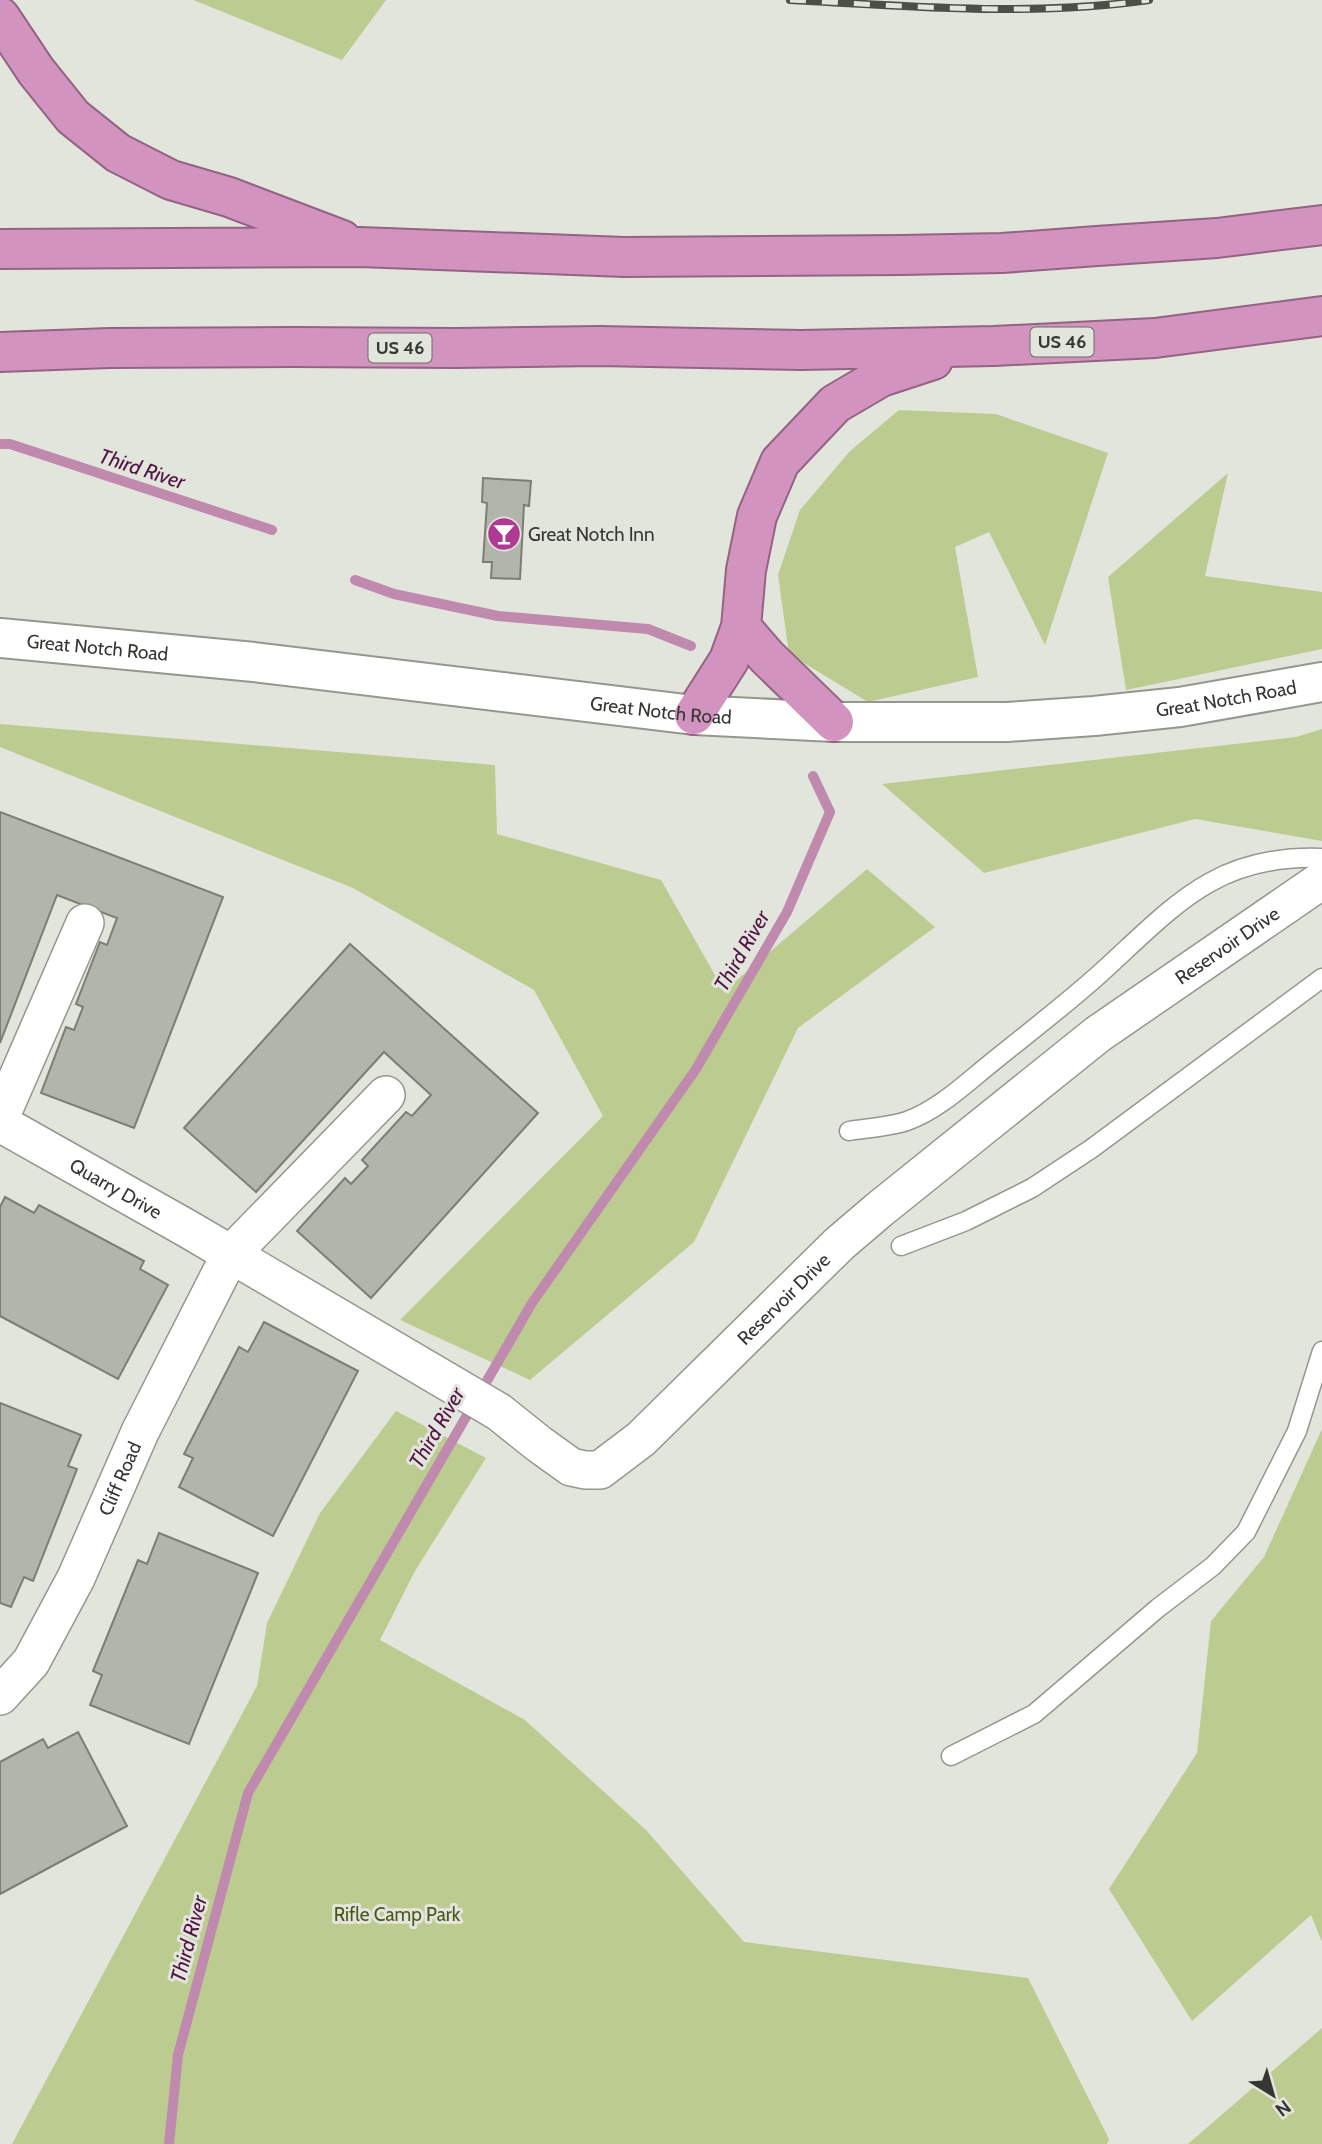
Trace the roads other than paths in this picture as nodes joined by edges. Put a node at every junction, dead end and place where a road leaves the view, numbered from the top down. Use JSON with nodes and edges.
{"nodes":[{"id":1,"x":0,"y":17,"type":"edge"},
{"id":2,"x":1322,"y":225,"type":"edge"},
{"id":3,"x":360,"y":247,"type":"junction"},
{"id":4,"x":0,"y":249,"type":"edge"},
{"id":5,"x":1322,"y":316,"type":"edge"},
{"id":6,"x":994,"y":346,"type":"junction"},
{"id":7,"x":0,"y":352,"type":"edge"},
{"id":8,"x":741,"y":627,"type":"junction"},
{"id":9,"x":0,"y":638,"type":"edge"},
{"id":10,"x":1322,"y":682,"type":"edge"},
{"id":11,"x":694,"y":715,"type":"junction"},
{"id":12,"x":834,"y":722,"type":"junction"},
{"id":13,"x":1322,"y":858,"type":"edge"},
{"id":14,"x":1322,"y":880,"type":"edge"},
{"id":15,"x":85,"y":923,"type":"dead end"},
{"id":16,"x":1322,"y":978,"type":"edge"},
{"id":17,"x":386,"y":1095,"type":"dead end"},
{"id":18,"x":0,"y":1120,"type":"edge"},
{"id":19,"x":849,"y":1132,"type":"dead end"},
{"id":20,"x":901,"y":1247,"type":"dead end"},
{"id":21,"x":230,"y":1255,"type":"junction"},
{"id":22,"x":1322,"y":1350,"type":"edge"},
{"id":23,"x":0,"y":1696,"type":"edge"},
{"id":24,"x":951,"y":1756,"type":"dead end"}],
"edges":[{"from":1,"to":3,"type":"highway"},
{"from":2,"to":3,"type":"highway"},
{"from":3,"to":4,"type":"highway"},
{"from":5,"to":6,"type":"highway","number":"US 46"},
{"from":6,"to":7,"type":"highway","number":"US 46"},
{"from":6,"to":8,"type":"highway"},
{"from":8,"to":11,"type":"highway"},
{"from":8,"to":12,"type":"highway"},
{"from":9,"to":11,"type":"street","name":"Great Notch Road"},
{"from":10,"to":12,"type":"street","name":"Great Notch Road"},
{"from":11,"to":12,"type":"street","name":"Great Notch Road"},
{"from":13,"to":19,"type":"lane"},
{"from":14,"to":21,"type":"street","name":"Reservoir Drive"},
{"from":15,"to":18,"type":"street"},
{"from":16,"to":20,"type":"lane"},
{"from":17,"to":21,"type":"street","name":"Cliff Road"},
{"from":18,"to":21,"type":"street","name":"Quarry Drive"},
{"from":21,"to":23,"type":"street","name":"Cliff Road"},
{"from":22,"to":24,"type":"lane"}]}
